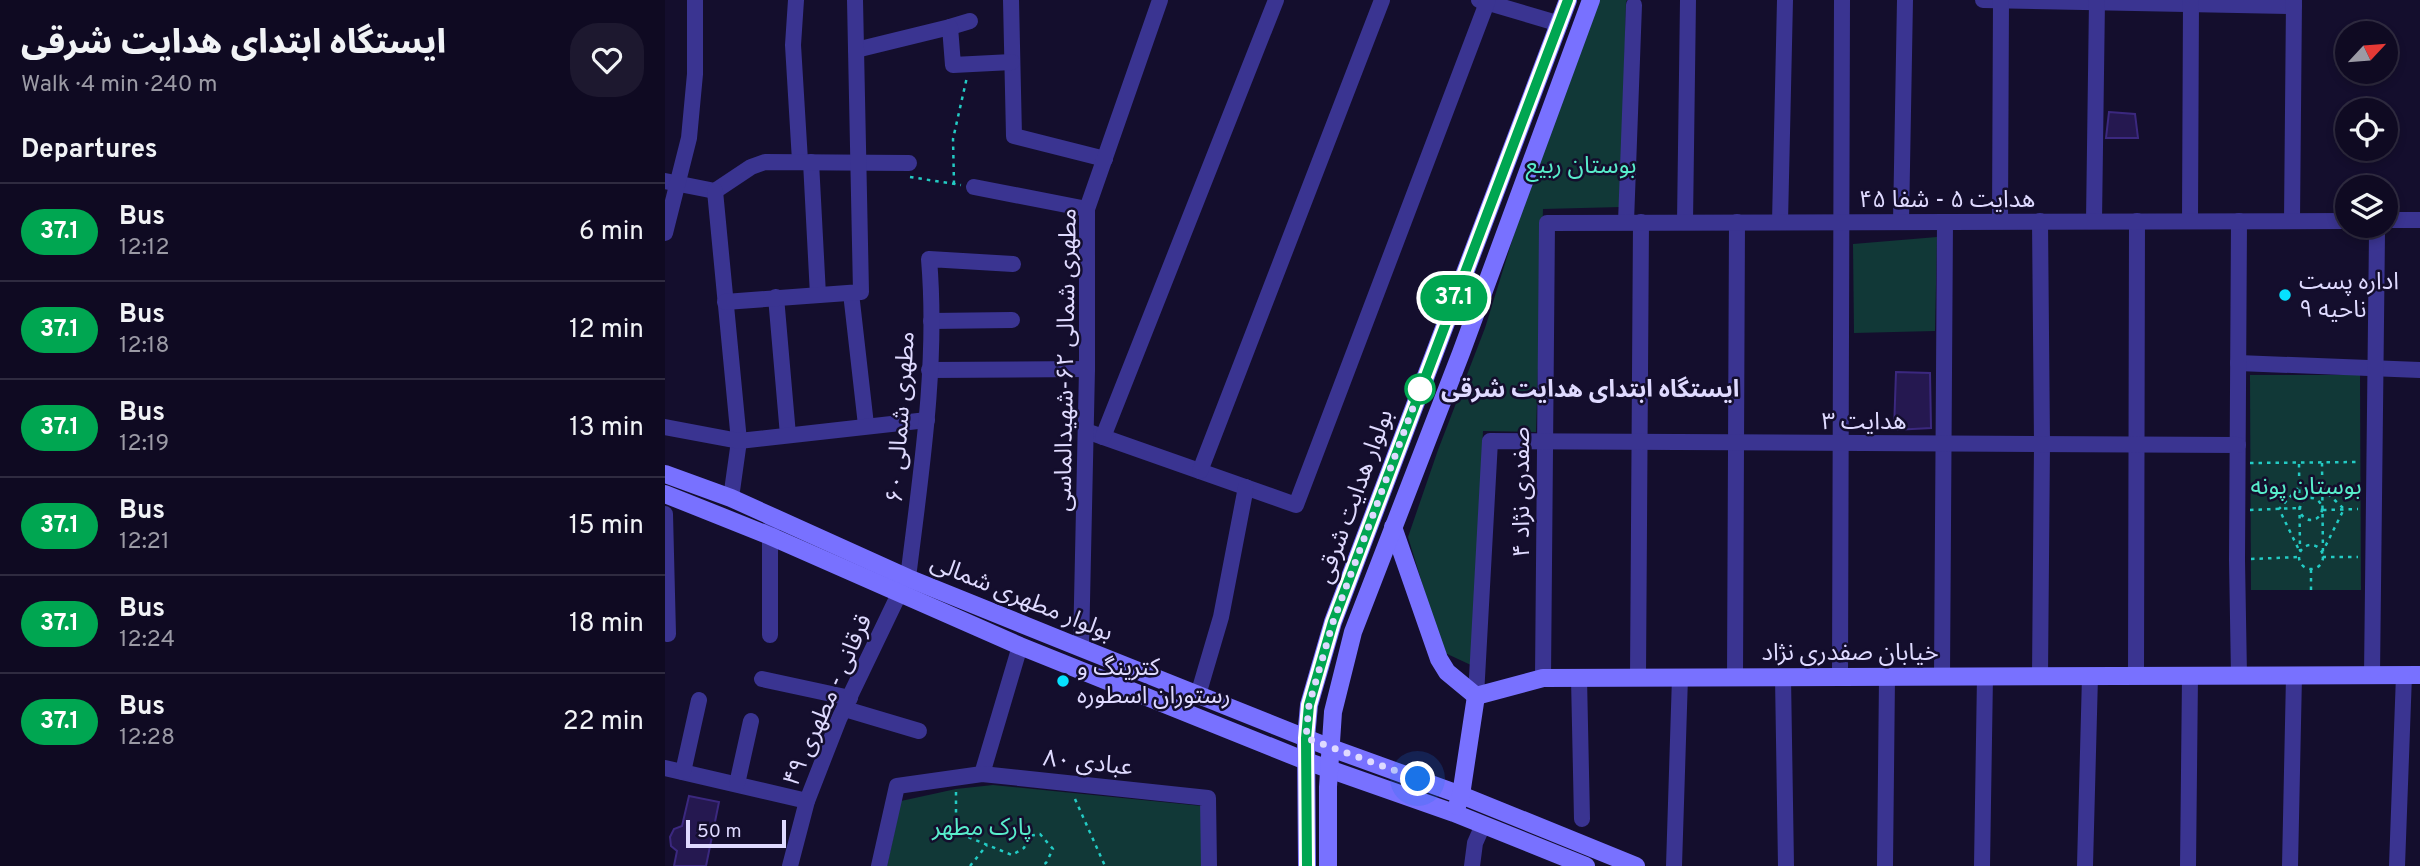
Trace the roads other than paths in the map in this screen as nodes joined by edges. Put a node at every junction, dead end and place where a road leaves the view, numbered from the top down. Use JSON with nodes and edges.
{"nodes":[{"id":1,"x":695,"y":0,"type":"edge"},
{"id":2,"x":796,"y":0,"type":"edge"},
{"id":3,"x":855,"y":0,"type":"edge"},
{"id":4,"x":1010,"y":0,"type":"edge"},
{"id":5,"x":1160,"y":0,"type":"edge"},
{"id":6,"x":1276,"y":0,"type":"edge"},
{"id":7,"x":1383,"y":0,"type":"edge"},
{"id":8,"x":1568,"y":0,"type":"edge"},
{"id":9,"x":1591,"y":0,"type":"edge"},
{"id":10,"x":1688,"y":0,"type":"edge"},
{"id":11,"x":1785,"y":0,"type":"edge"},
{"id":12,"x":1842,"y":0,"type":"edge"},
{"id":13,"x":1905,"y":0,"type":"edge"},
{"id":14,"x":1983,"y":0,"type":"edge"},
{"id":15,"x":2000,"y":0,"type":"edge"},
{"id":16,"x":1484,"y":1,"type":"edge"},
{"id":17,"x":2097,"y":1,"type":"edge"},
{"id":18,"x":2191,"y":2,"type":"edge"},
{"id":19,"x":2294,"y":3,"type":"edge"},
{"id":20,"x":1634,"y":5,"type":"dead end"},
{"id":21,"x":970,"y":21,"type":"dead end"},
{"id":22,"x":1560,"y":24,"type":"junction"},
{"id":23,"x":950,"y":27,"type":"junction"},
{"id":24,"x":856,"y":50,"type":"junction"},
{"id":25,"x":1012,"y":62,"type":"junction"},
{"id":26,"x":1105,"y":159,"type":"junction"},
{"id":27,"x":805,"y":162,"type":"junction"},
{"id":28,"x":859,"y":162,"type":"junction"},
{"id":29,"x":909,"y":163,"type":"road end"},
{"id":30,"x":671,"y":182,"type":"edge"},
{"id":31,"x":974,"y":187,"type":"dead end"},
{"id":32,"x":715,"y":191,"type":"junction"},
{"id":33,"x":1087,"y":209,"type":"junction"},
{"id":34,"x":2335,"y":220,"type":"edge"},
{"id":35,"x":2420,"y":220,"type":"edge"},
{"id":36,"x":2000,"y":221,"type":"junction"},
{"id":37,"x":2040,"y":221,"type":"junction"},
{"id":38,"x":2094,"y":221,"type":"junction"},
{"id":39,"x":2137,"y":221,"type":"junction"},
{"id":40,"x":2190,"y":221,"type":"junction"},
{"id":41,"x":2239,"y":221,"type":"junction"},
{"id":42,"x":2292,"y":221,"type":"junction"},
{"id":43,"x":1633,"y":222,"type":"junction"},
{"id":44,"x":1685,"y":222,"type":"junction"},
{"id":45,"x":1737,"y":222,"type":"junction"},
{"id":46,"x":1780,"y":222,"type":"junction"},
{"id":47,"x":1839,"y":222,"type":"junction"},
{"id":48,"x":1901,"y":222,"type":"junction"},
{"id":49,"x":1945,"y":222,"type":"junction"},
{"id":50,"x":1547,"y":223,"type":"joint"},
{"id":51,"x":2398,"y":224,"type":"edge"},
{"id":52,"x":665,"y":233,"type":"edge"},
{"id":53,"x":2380,"y":238,"type":"edge"},
{"id":54,"x":1013,"y":264,"type":"dead end"},
{"id":55,"x":856,"y":293,"type":"junction"},
{"id":56,"x":818,"y":295,"type":"junction"},
{"id":57,"x":776,"y":298,"type":"junction"},
{"id":58,"x":725,"y":302,"type":"junction"},
{"id":59,"x":1012,"y":320,"type":"dead end"},
{"id":60,"x":931,"y":321,"type":"junction"},
{"id":61,"x":2238,"y":363,"type":"junction"},
{"id":62,"x":1087,"y":369,"type":"junction"},
{"id":63,"x":2374,"y":369,"type":"junction"},
{"id":64,"x":929,"y":370,"type":"junction"},
{"id":65,"x":2420,"y":370,"type":"edge"},
{"id":66,"x":927,"y":419,"type":"junction"},
{"id":67,"x":866,"y":425,"type":"junction"},
{"id":68,"x":665,"y":427,"type":"edge"},
{"id":69,"x":1086,"y":431,"type":"junction"},
{"id":70,"x":788,"y":435,"type":"junction"},
{"id":71,"x":1103,"y":437,"type":"junction"},
{"id":72,"x":739,"y":441,"type":"junction"},
{"id":73,"x":1543,"y":442,"type":"junction"},
{"id":74,"x":1639,"y":442,"type":"junction"},
{"id":75,"x":1735,"y":443,"type":"junction"},
{"id":76,"x":1839,"y":443,"type":"junction"},
{"id":77,"x":1943,"y":444,"type":"junction"},
{"id":78,"x":2042,"y":444,"type":"junction"},
{"id":79,"x":2137,"y":445,"type":"junction"},
{"id":80,"x":2238,"y":445,"type":"junction"},
{"id":81,"x":1201,"y":471,"type":"junction"},
{"id":82,"x":665,"y":474,"type":"edge"},
{"id":83,"x":1246,"y":487,"type":"junction"},
{"id":84,"x":665,"y":494,"type":"edge"},
{"id":85,"x":731,"y":498,"type":"junction"},
{"id":86,"x":665,"y":514,"type":"edge"},
{"id":87,"x":775,"y":518,"type":"junction"},
{"id":88,"x":1393,"y":527,"type":"junction"},
{"id":89,"x":770,"y":536,"type":"junction"},
{"id":90,"x":908,"y":578,"type":"junction"},
{"id":91,"x":899,"y":594,"type":"junction"},
{"id":92,"x":668,"y":634,"type":"dead end"},
{"id":93,"x":770,"y":635,"type":"dead end"},
{"id":94,"x":1020,"y":646,"type":"junction"},
{"id":95,"x":1081,"y":648,"type":"junction"},
{"id":96,"x":2412,"y":675,"type":"edge"},
{"id":97,"x":1986,"y":676,"type":"junction"},
{"id":98,"x":2040,"y":676,"type":"junction"},
{"id":99,"x":2090,"y":676,"type":"junction"},
{"id":100,"x":2136,"y":676,"type":"junction"},
{"id":101,"x":2190,"y":676,"type":"junction"},
{"id":102,"x":2239,"y":676,"type":"junction"},
{"id":103,"x":2294,"y":676,"type":"junction"},
{"id":104,"x":2372,"y":676,"type":"junction"},
{"id":105,"x":1638,"y":677,"type":"junction"},
{"id":106,"x":1680,"y":677,"type":"junction"},
{"id":107,"x":1735,"y":677,"type":"junction"},
{"id":108,"x":1783,"y":677,"type":"junction"},
{"id":109,"x":1840,"y":677,"type":"junction"},
{"id":110,"x":1887,"y":677,"type":"junction"},
{"id":111,"x":1942,"y":677,"type":"junction"},
{"id":112,"x":1543,"y":678,"type":"junction"},
{"id":113,"x":1579,"y":678,"type":"junction"},
{"id":114,"x":762,"y":679,"type":"dead end"},
{"id":115,"x":1198,"y":695,"type":"junction"},
{"id":116,"x":1476,"y":696,"type":"junction"},
{"id":117,"x":699,"y":701,"type":"dead end"},
{"id":118,"x":848,"y":703,"type":"junction"},
{"id":119,"x":751,"y":721,"type":"dead end"},
{"id":120,"x":919,"y":731,"type":"dead end"},
{"id":121,"x":1306,"y":738,"type":"junction"},
{"id":122,"x":1331,"y":748,"type":"junction"},
{"id":123,"x":1305,"y":761,"type":"junction"},
{"id":124,"x":665,"y":768,"type":"edge"},
{"id":125,"x":1329,"y":769,"type":"junction"},
{"id":126,"x":683,"y":772,"type":"junction"},
{"id":127,"x":982,"y":774,"type":"junction"},
{"id":128,"x":737,"y":784,"type":"junction"},
{"id":129,"x":1461,"y":795,"type":"junction"},
{"id":130,"x":807,"y":801,"type":"junction"},
{"id":131,"x":1454,"y":813,"type":"junction"},
{"id":132,"x":1582,"y":819,"type":"dead end"},
{"id":133,"x":1483,"y":825,"type":"junction"},
{"id":134,"x":790,"y":866,"type":"edge"},
{"id":135,"x":879,"y":866,"type":"edge"},
{"id":136,"x":1209,"y":866,"type":"edge"},
{"id":137,"x":1307,"y":866,"type":"edge"},
{"id":138,"x":1328,"y":866,"type":"edge"},
{"id":139,"x":1472,"y":866,"type":"edge"},
{"id":140,"x":1586,"y":866,"type":"edge"},
{"id":141,"x":1636,"y":866,"type":"edge"},
{"id":142,"x":1674,"y":866,"type":"edge"},
{"id":143,"x":1786,"y":866,"type":"edge"},
{"id":144,"x":1885,"y":866,"type":"edge"},
{"id":145,"x":1982,"y":866,"type":"edge"},
{"id":146,"x":2085,"y":866,"type":"edge"},
{"id":147,"x":2188,"y":866,"type":"edge"},
{"id":148,"x":2290,"y":866,"type":"edge"},
{"id":149,"x":2397,"y":866,"type":"edge"}],
"edges":[{"from":1,"to":30,"type":"street"},
{"from":2,"to":27,"type":"street"},
{"from":3,"to":24,"type":"street"},
{"from":4,"to":25,"type":"street"},
{"from":5,"to":26,"type":"street","name":"مطهری شمالی ۶۲-شهیدالماسی"},
{"from":6,"to":71,"type":"street"},
{"from":7,"to":81,"type":"street"},
{"from":8,"to":22,"type":"main road","name":"بولوار هدایت شرقی"},
{"from":9,"to":88,"type":"main road","name":"بولوار هدایت شرقی"},
{"from":10,"to":44,"type":"street"},
{"from":11,"to":46,"type":"street"},
{"from":12,"to":47,"type":"street"},
{"from":13,"to":48,"type":"street"},
{"from":14,"to":15,"type":"street"},
{"from":15,"to":17,"type":"street"},
{"from":15,"to":36,"type":"street"},
{"from":16,"to":22,"type":"street"},
{"from":16,"to":83,"type":"street"},
{"from":17,"to":18,"type":"street"},
{"from":17,"to":38,"type":"street"},
{"from":18,"to":19,"type":"street"},
{"from":18,"to":40,"type":"street"},
{"from":19,"to":42,"type":"street"},
{"from":20,"to":43,"type":"street"},
{"from":21,"to":23,"type":"street"},
{"from":22,"to":121,"type":"main road","name":"بولوار هدایت شرقی"},
{"from":23,"to":24,"type":"street"},
{"from":23,"to":25,"type":"street"},
{"from":24,"to":28,"type":"street"},
{"from":25,"to":26,"type":"street"},
{"from":26,"to":33,"type":"street","name":"مطهری شمالی ۶۲-شهیدالماسی"},
{"from":27,"to":28,"type":"street"},
{"from":27,"to":32,"type":"street"},
{"from":27,"to":56,"type":"street"},
{"from":28,"to":29,"type":"street"},
{"from":28,"to":55,"type":"street"},
{"from":30,"to":32,"type":"street"},
{"from":30,"to":52,"type":"street"},
{"from":31,"to":33,"type":"street"},
{"from":32,"to":58,"type":"street"},
{"from":33,"to":62,"type":"street","name":"مطهری شمالی ۶۲-شهیدالماسی"},
{"from":34,"to":42,"type":"street","name":"هدایت ۵ - شفا ۴۵"},
{"from":35,"to":51,"type":"street"},
{"from":36,"to":37,"type":"street","name":"هدایت ۵ - شفا ۴۵"},
{"from":36,"to":49,"type":"street","name":"هدایت ۵ - شفا ۴۵"},
{"from":37,"to":38,"type":"street","name":"هدایت ۵ - شفا ۴۵"},
{"from":37,"to":78,"type":"street"},
{"from":38,"to":39,"type":"street","name":"هدایت ۵ - شفا ۴۵"},
{"from":39,"to":40,"type":"street","name":"هدایت ۵ - شفا ۴۵"},
{"from":39,"to":79,"type":"street"},
{"from":40,"to":41,"type":"street","name":"هدایت ۵ - شفا ۴۵"},
{"from":41,"to":42,"type":"street","name":"هدایت ۵ - شفا ۴۵"},
{"from":41,"to":61,"type":"street"},
{"from":43,"to":44,"type":"street","name":"هدایت ۵ - شفا ۴۵"},
{"from":43,"to":50,"type":"street","name":"هدایت ۵ - شفا ۴۵"},
{"from":43,"to":74,"type":"street"},
{"from":44,"to":45,"type":"street","name":"هدایت ۵ - شفا ۴۵"},
{"from":45,"to":46,"type":"street","name":"هدایت ۵ - شفا ۴۵"},
{"from":45,"to":75,"type":"street"},
{"from":46,"to":47,"type":"street","name":"هدایت ۵ - شفا ۴۵"},
{"from":47,"to":48,"type":"street","name":"هدایت ۵ - شفا ۴۵"},
{"from":47,"to":76,"type":"street"},
{"from":48,"to":49,"type":"street","name":"هدایت ۵ - شفا ۴۵"},
{"from":49,"to":77,"type":"street"},
{"from":50,"to":73,"type":"street","name":"صفدری نژاد ۴"},
{"from":53,"to":63,"type":"street"},
{"from":54,"to":60,"type":"street","name":"مطهری شمالی ۶۰"},
{"from":55,"to":56,"type":"street"},
{"from":55,"to":67,"type":"street"},
{"from":56,"to":57,"type":"street"},
{"from":57,"to":58,"type":"street"},
{"from":57,"to":70,"type":"street"},
{"from":58,"to":72,"type":"street"},
{"from":59,"to":60,"type":"street"},
{"from":60,"to":64,"type":"street","name":"مطهری شمالی ۶۰"},
{"from":61,"to":63,"type":"street"},
{"from":61,"to":80,"type":"street"},
{"from":62,"to":64,"type":"street"},
{"from":62,"to":69,"type":"street","name":"مطهری شمالی ۶۲-شهیدالماسی"},
{"from":63,"to":65,"type":"street"},
{"from":63,"to":104,"type":"street"},
{"from":64,"to":66,"type":"street","name":"مطهری شمالی ۶۰"},
{"from":66,"to":67,"type":"street"},
{"from":66,"to":90,"type":"street","name":"مطهری شمالی ۶۰"},
{"from":67,"to":70,"type":"street"},
{"from":68,"to":72,"type":"street"},
{"from":69,"to":71,"type":"street"},
{"from":69,"to":95,"type":"street","name":"مطهری شمالی ۶۲-شهیدالماسی"},
{"from":70,"to":72,"type":"street"},
{"from":71,"to":81,"type":"street"},
{"from":72,"to":85,"type":"street"},
{"from":73,"to":74,"type":"street","name":"هدایت ۳"},
{"from":73,"to":112,"type":"street","name":"صفدری نژاد ۴"},
{"from":73,"to":116,"type":"street","name":"هدایت ۳"},
{"from":74,"to":75,"type":"street","name":"هدایت ۳"},
{"from":74,"to":105,"type":"street"},
{"from":75,"to":76,"type":"street","name":"هدایت ۳"},
{"from":75,"to":107,"type":"street"},
{"from":76,"to":77,"type":"street","name":"هدایت ۳"},
{"from":76,"to":109,"type":"street"},
{"from":77,"to":78,"type":"street","name":"هدایت ۳"},
{"from":77,"to":111,"type":"street"},
{"from":78,"to":79,"type":"street","name":"هدایت ۳"},
{"from":78,"to":98,"type":"street"},
{"from":79,"to":80,"type":"street","name":"هدایت ۳"},
{"from":79,"to":100,"type":"street"},
{"from":80,"to":102,"type":"street"},
{"from":81,"to":83,"type":"street"},
{"from":82,"to":85,"type":"main road","name":"بولوار مطهری شمالی"},
{"from":83,"to":115,"type":"street"},
{"from":84,"to":89,"type":"main road","name":"بولوار مطهری شمالی"},
{"from":85,"to":87,"type":"main road","name":"بولوار مطهری شمالی"},
{"from":86,"to":92,"type":"street"},
{"from":87,"to":89,"type":"street"},
{"from":87,"to":90,"type":"main road","name":"بولوار مطهری شمالی"},
{"from":88,"to":116,"type":"main road"},
{"from":88,"to":122,"type":"main road","name":"بولوار هدایت شرقی"},
{"from":89,"to":91,"type":"main road","name":"بولوار مطهری شمالی"},
{"from":89,"to":93,"type":"street"},
{"from":90,"to":95,"type":"main road","name":"بولوار مطهری شمالی"},
{"from":91,"to":94,"type":"main road","name":"بولوار مطهری شمالی"},
{"from":91,"to":118,"type":"street","name":"قرقانی - مطهری ۴۹"},
{"from":94,"to":123,"type":"main road","name":"بولوار مطهری شمالی"},
{"from":94,"to":127,"type":"street"},
{"from":95,"to":115,"type":"main road","name":"بولوار مطهری شمالی"},
{"from":96,"to":104,"type":"main road","name":"خیابان صفدری نژاد"},
{"from":96,"to":149,"type":"street"},
{"from":97,"to":98,"type":"main road","name":"خیابان صفدری نژاد"},
{"from":97,"to":111,"type":"main road","name":"خیابان صفدری نژاد"},
{"from":97,"to":145,"type":"street"},
{"from":98,"to":99,"type":"main road","name":"خیابان صفدری نژاد"},
{"from":99,"to":100,"type":"main road","name":"خیابان صفدری نژاد"},
{"from":99,"to":146,"type":"street"},
{"from":100,"to":101,"type":"main road","name":"خیابان صفدری نژاد"},
{"from":101,"to":102,"type":"main road","name":"خیابان صفدری نژاد"},
{"from":101,"to":147,"type":"street"},
{"from":102,"to":103,"type":"main road","name":"خیابان صفدری نژاد"},
{"from":103,"to":104,"type":"main road","name":"خیابان صفدری نژاد"},
{"from":103,"to":148,"type":"street"},
{"from":105,"to":106,"type":"main road","name":"خیابان صفدری نژاد"},
{"from":105,"to":113,"type":"main road","name":"خیابان صفدری نژاد"},
{"from":106,"to":107,"type":"main road","name":"خیابان صفدری نژاد"},
{"from":106,"to":142,"type":"street"},
{"from":107,"to":108,"type":"main road","name":"خیابان صفدری نژاد"},
{"from":108,"to":109,"type":"main road","name":"خیابان صفدری نژاد"},
{"from":108,"to":143,"type":"street"},
{"from":109,"to":110,"type":"main road","name":"خیابان صفدری نژاد"},
{"from":110,"to":111,"type":"main road","name":"خیابان صفدری نژاد"},
{"from":110,"to":144,"type":"street"},
{"from":112,"to":113,"type":"main road","name":"خیابان صفدری نژاد"},
{"from":112,"to":116,"type":"main road","name":"خیابان صفدری نژاد"},
{"from":113,"to":132,"type":"street"},
{"from":114,"to":118,"type":"street"},
{"from":115,"to":121,"type":"main road","name":"بولوار مطهری شمالی"},
{"from":116,"to":129,"type":"main road"},
{"from":117,"to":126,"type":"street"},
{"from":118,"to":120,"type":"street"},
{"from":118,"to":130,"type":"street","name":"قرقانی - مطهری ۴۹"},
{"from":119,"to":128,"type":"street"},
{"from":121,"to":122,"type":"main road","name":"بولوار مطهری شمالی"},
{"from":121,"to":123,"type":"main road","name":"بولوار هدایت شرقی"},
{"from":122,"to":125,"type":"main road","name":"بولوار هدایت شرقی"},
{"from":122,"to":129,"type":"main road","name":"بولوار مطهری شمالی"},
{"from":123,"to":125,"type":"main road","name":"بولوار مطهری شمالی"},
{"from":123,"to":137,"type":"main road","name":"بولوار هدایت شرقی"},
{"from":124,"to":126,"type":"street"},
{"from":125,"to":131,"type":"main road","name":"بولوار مطهری شمالی"},
{"from":125,"to":138,"type":"main road","name":"بولوار هدایت شرقی"},
{"from":126,"to":128,"type":"street"},
{"from":127,"to":135,"type":"street","name":"عبادی ۸۰"},
{"from":127,"to":136,"type":"street","name":"عبادی ۸۰"},
{"from":128,"to":130,"type":"street"},
{"from":129,"to":131,"type":"main road"},
{"from":129,"to":141,"type":"main road","name":"بولوار مطهری شمالی"},
{"from":130,"to":134,"type":"street","name":"قرقانی - مطهری ۴۹"},
{"from":131,"to":133,"type":"main road","name":"بولوار مطهری شمالی"},
{"from":133,"to":139,"type":"street"},
{"from":133,"to":140,"type":"main road","name":"بولوار مطهری شمالی"}]}
